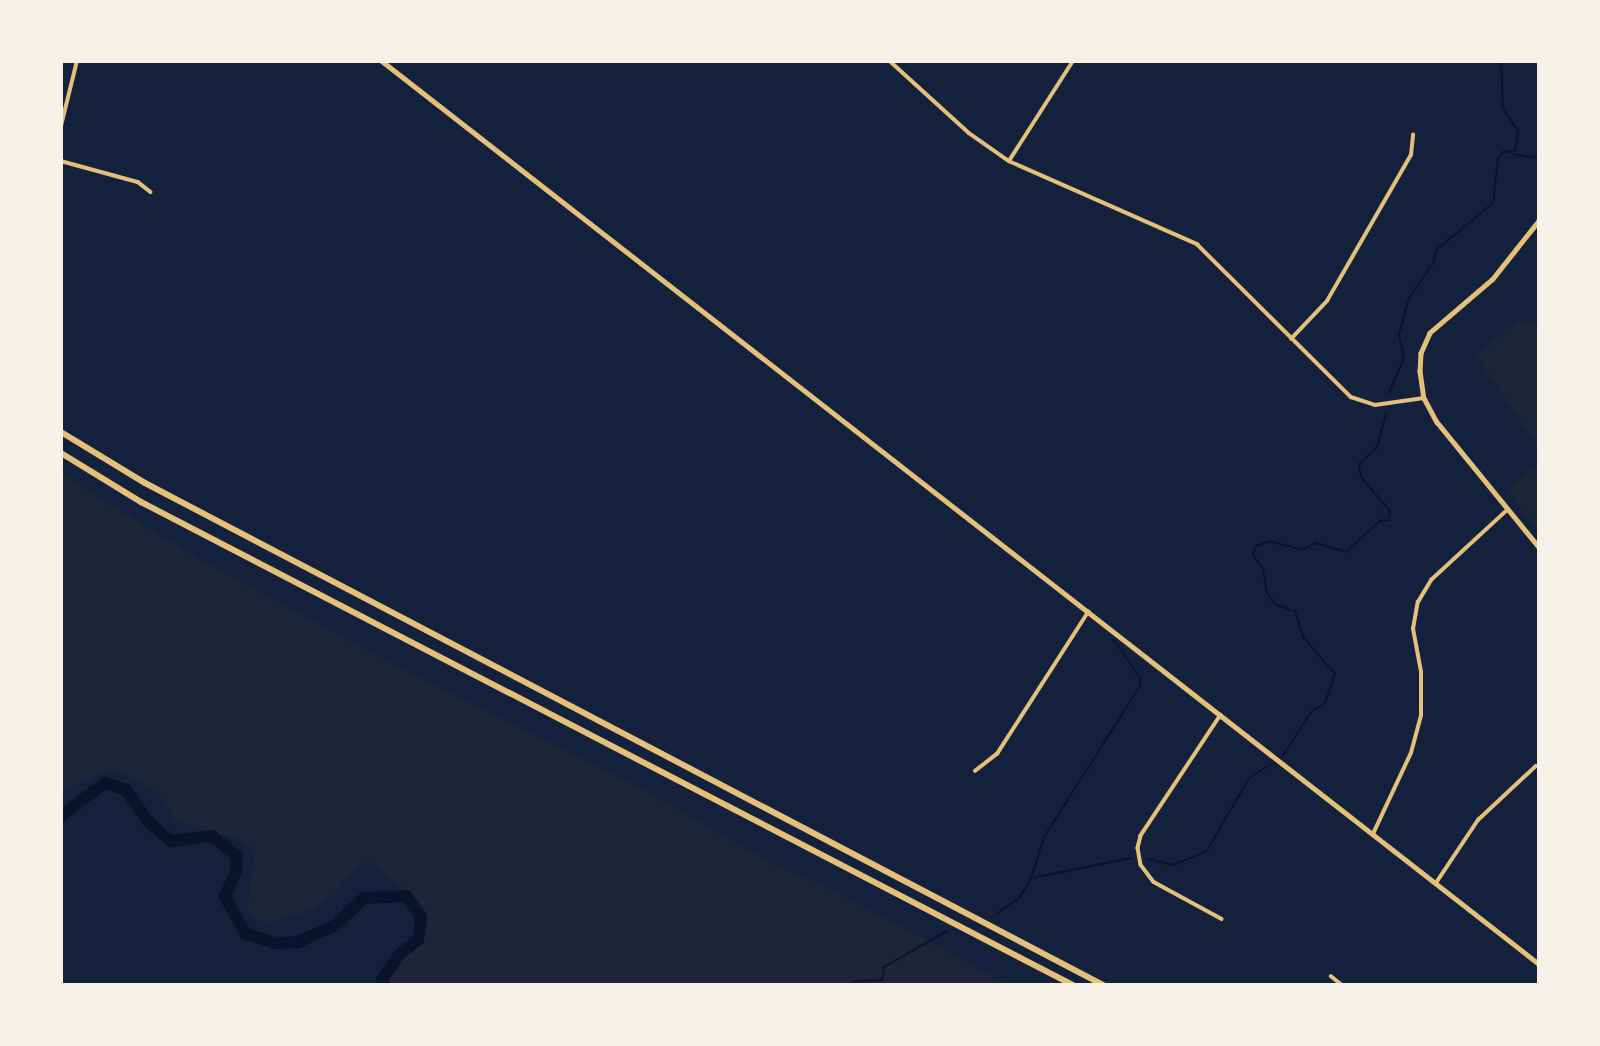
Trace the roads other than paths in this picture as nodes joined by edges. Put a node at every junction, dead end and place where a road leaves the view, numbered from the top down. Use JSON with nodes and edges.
{"nodes":[{"id":1,"x":78,"y":61,"type":"edge"},
{"id":2,"x":382,"y":61,"type":"edge"},
{"id":3,"x":890,"y":61,"type":"edge"},
{"id":4,"x":1073,"y":61,"type":"edge"},
{"id":5,"x":61,"y":126,"type":"edge"},
{"id":6,"x":1413,"y":135,"type":"dead end"},
{"id":7,"x":61,"y":161,"type":"edge"},
{"id":8,"x":1009,"y":161,"type":"junction"},
{"id":9,"x":150,"y":192,"type":"dead end"},
{"id":10,"x":1539,"y":221,"type":"edge"},
{"id":11,"x":1291,"y":339,"type":"junction"},
{"id":12,"x":1424,"y":398,"type":"junction"},
{"id":13,"x":61,"y":432,"type":"edge"},
{"id":14,"x":61,"y":453,"type":"edge"},
{"id":15,"x":1507,"y":510,"type":"junction"},
{"id":16,"x":1539,"y":547,"type":"edge"},
{"id":17,"x":1089,"y":610,"type":"junction"},
{"id":18,"x":1221,"y":715,"type":"junction"},
{"id":19,"x":1536,"y":766,"type":"dead end"},
{"id":20,"x":975,"y":771,"type":"dead end"},
{"id":21,"x":1373,"y":834,"type":"junction"},
{"id":22,"x":1436,"y":883,"type":"junction"},
{"id":23,"x":1222,"y":919,"type":"dead end"},
{"id":24,"x":1539,"y":964,"type":"edge"},
{"id":25,"x":1331,"y":976,"type":"dead end"},
{"id":26,"x":1073,"y":985,"type":"edge"},
{"id":27,"x":1103,"y":985,"type":"edge"},
{"id":28,"x":1342,"y":985,"type":"edge"}],
"edges":[{"from":1,"to":5,"type":"street"},
{"from":2,"to":17,"type":"main road"},
{"from":3,"to":8,"type":"street"},
{"from":4,"to":8,"type":"street"},
{"from":6,"to":11,"type":"street"},
{"from":7,"to":9,"type":"street"},
{"from":8,"to":11,"type":"street"},
{"from":10,"to":12,"type":"main road"},
{"from":11,"to":12,"type":"street"},
{"from":12,"to":15,"type":"main road"},
{"from":13,"to":27,"type":"highway"},
{"from":14,"to":26,"type":"highway"},
{"from":15,"to":16,"type":"main road"},
{"from":15,"to":21,"type":"street"},
{"from":17,"to":18,"type":"main road"},
{"from":17,"to":20,"type":"street"},
{"from":18,"to":21,"type":"main road"},
{"from":18,"to":23,"type":"street"},
{"from":19,"to":22,"type":"street"},
{"from":21,"to":22,"type":"main road"},
{"from":22,"to":24,"type":"main road"},
{"from":25,"to":28,"type":"street"}]}
